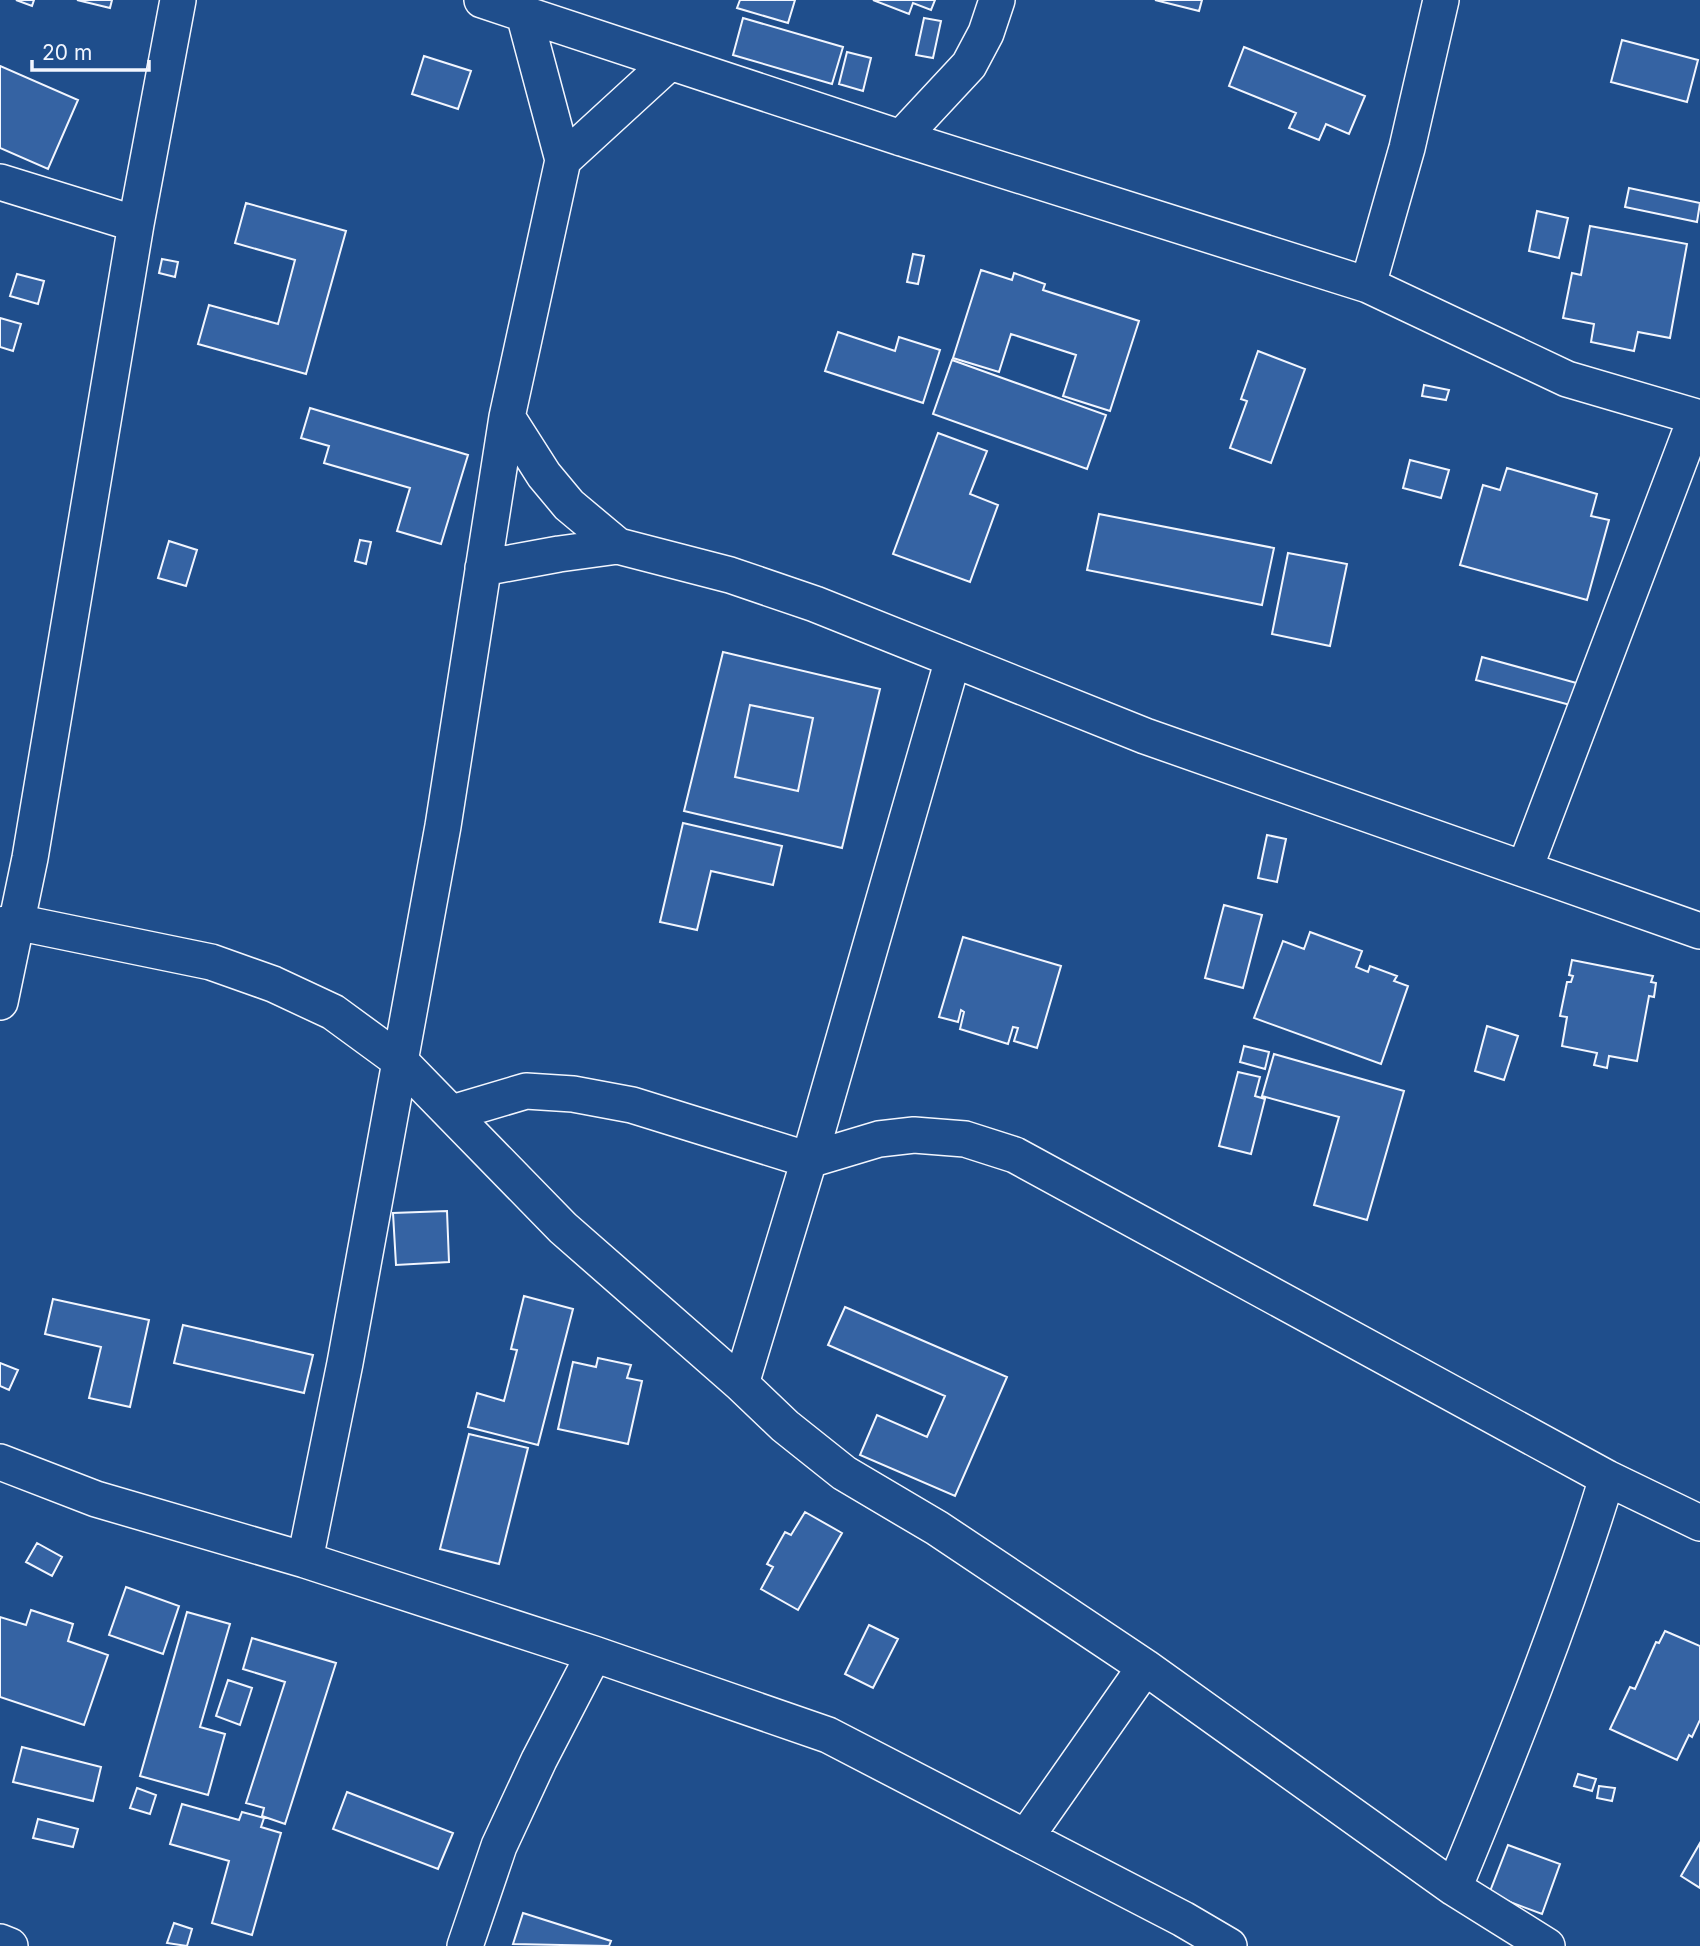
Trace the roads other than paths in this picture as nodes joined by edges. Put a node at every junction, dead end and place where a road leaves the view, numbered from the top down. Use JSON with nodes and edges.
{"nodes":[{"id":1,"x":482,"y":0,"type":"edge"},
{"id":2,"x":997,"y":0,"type":"edge"},
{"id":3,"x":1441,"y":0,"type":"edge"},
{"id":4,"x":179,"y":1,"type":"edge"},
{"id":5,"x":524,"y":14,"type":"junction"},
{"id":6,"x":670,"y":62,"type":"junction"},
{"id":7,"x":901,"y":138,"type":"junction"},
{"id":8,"x":563,"y":160,"type":"junction"},
{"id":9,"x":0,"y":182,"type":"edge"},
{"id":10,"x":136,"y":224,"type":"junction"},
{"id":11,"x":1368,"y":285,"type":"junction"},
{"id":12,"x":507,"y":417,"type":"junction"},
{"id":13,"x":1698,"y":417,"type":"edge"},
{"id":14,"x":618,"y":546,"type":"junction"},
{"id":15,"x":483,"y":568,"type":"junction"},
{"id":16,"x":953,"y":659,"type":"junction"},
{"id":17,"x":1525,"y":868,"type":"junction"},
{"id":18,"x":8,"y":924,"type":"edge"},
{"id":19,"x":1700,"y":931,"type":"edge"},
{"id":20,"x":0,"y":1002,"type":"edge"},
{"id":21,"x":400,"y":1061,"type":"junction"},
{"id":22,"x":452,"y":1113,"type":"junction"},
{"id":23,"x":809,"y":1160,"type":"junction"},
{"id":24,"x":741,"y":1384,"type":"junction"},
{"id":25,"x":0,"y":1462,"type":"edge"},
{"id":26,"x":1607,"y":1478,"type":"junction"},
{"id":27,"x":1700,"y":1523,"type":"edge"},
{"id":28,"x":305,"y":1560,"type":"junction"},
{"id":29,"x":594,"y":1654,"type":"junction"},
{"id":30,"x":1145,"y":1667,"type":"junction"},
{"id":31,"x":1026,"y":1837,"type":"junction"},
{"id":32,"x":1454,"y":1888,"type":"junction"},
{"id":33,"x":0,"y":1942,"type":"edge"},
{"id":34,"x":10,"y":1946,"type":"edge"},
{"id":35,"x":465,"y":1946,"type":"edge"},
{"id":36,"x":1229,"y":1946,"type":"edge"},
{"id":37,"x":1547,"y":1946,"type":"edge"}],
"edges":[{"from":1,"to":5,"type":"street"},
{"from":2,"to":7,"type":"street"},
{"from":3,"to":11,"type":"street"},
{"from":4,"to":10,"type":"street"},
{"from":5,"to":6,"type":"street"},
{"from":5,"to":8,"type":"street"},
{"from":6,"to":7,"type":"street"},
{"from":6,"to":8,"type":"street"},
{"from":7,"to":11,"type":"street"},
{"from":8,"to":12,"type":"street"},
{"from":9,"to":10,"type":"street"},
{"from":10,"to":18,"type":"street"},
{"from":11,"to":13,"type":"street"},
{"from":12,"to":14,"type":"street"},
{"from":12,"to":15,"type":"street"},
{"from":13,"to":17,"type":"street"},
{"from":14,"to":15,"type":"street"},
{"from":14,"to":16,"type":"street"},
{"from":15,"to":21,"type":"street"},
{"from":16,"to":17,"type":"street"},
{"from":16,"to":23,"type":"street"},
{"from":17,"to":19,"type":"street"},
{"from":18,"to":20,"type":"street"},
{"from":18,"to":21,"type":"street"},
{"from":21,"to":22,"type":"street"},
{"from":21,"to":28,"type":"street"},
{"from":22,"to":23,"type":"street"},
{"from":22,"to":24,"type":"street"},
{"from":23,"to":24,"type":"street"},
{"from":23,"to":26,"type":"street"},
{"from":24,"to":30,"type":"street"},
{"from":25,"to":28,"type":"street"},
{"from":26,"to":27,"type":"street"},
{"from":26,"to":32,"type":"street"},
{"from":28,"to":29,"type":"street"},
{"from":29,"to":31,"type":"street"},
{"from":29,"to":35,"type":"street"},
{"from":30,"to":31,"type":"street"},
{"from":30,"to":32,"type":"street"},
{"from":31,"to":36,"type":"street"},
{"from":32,"to":37,"type":"street"},
{"from":33,"to":34,"type":"street"}]}
